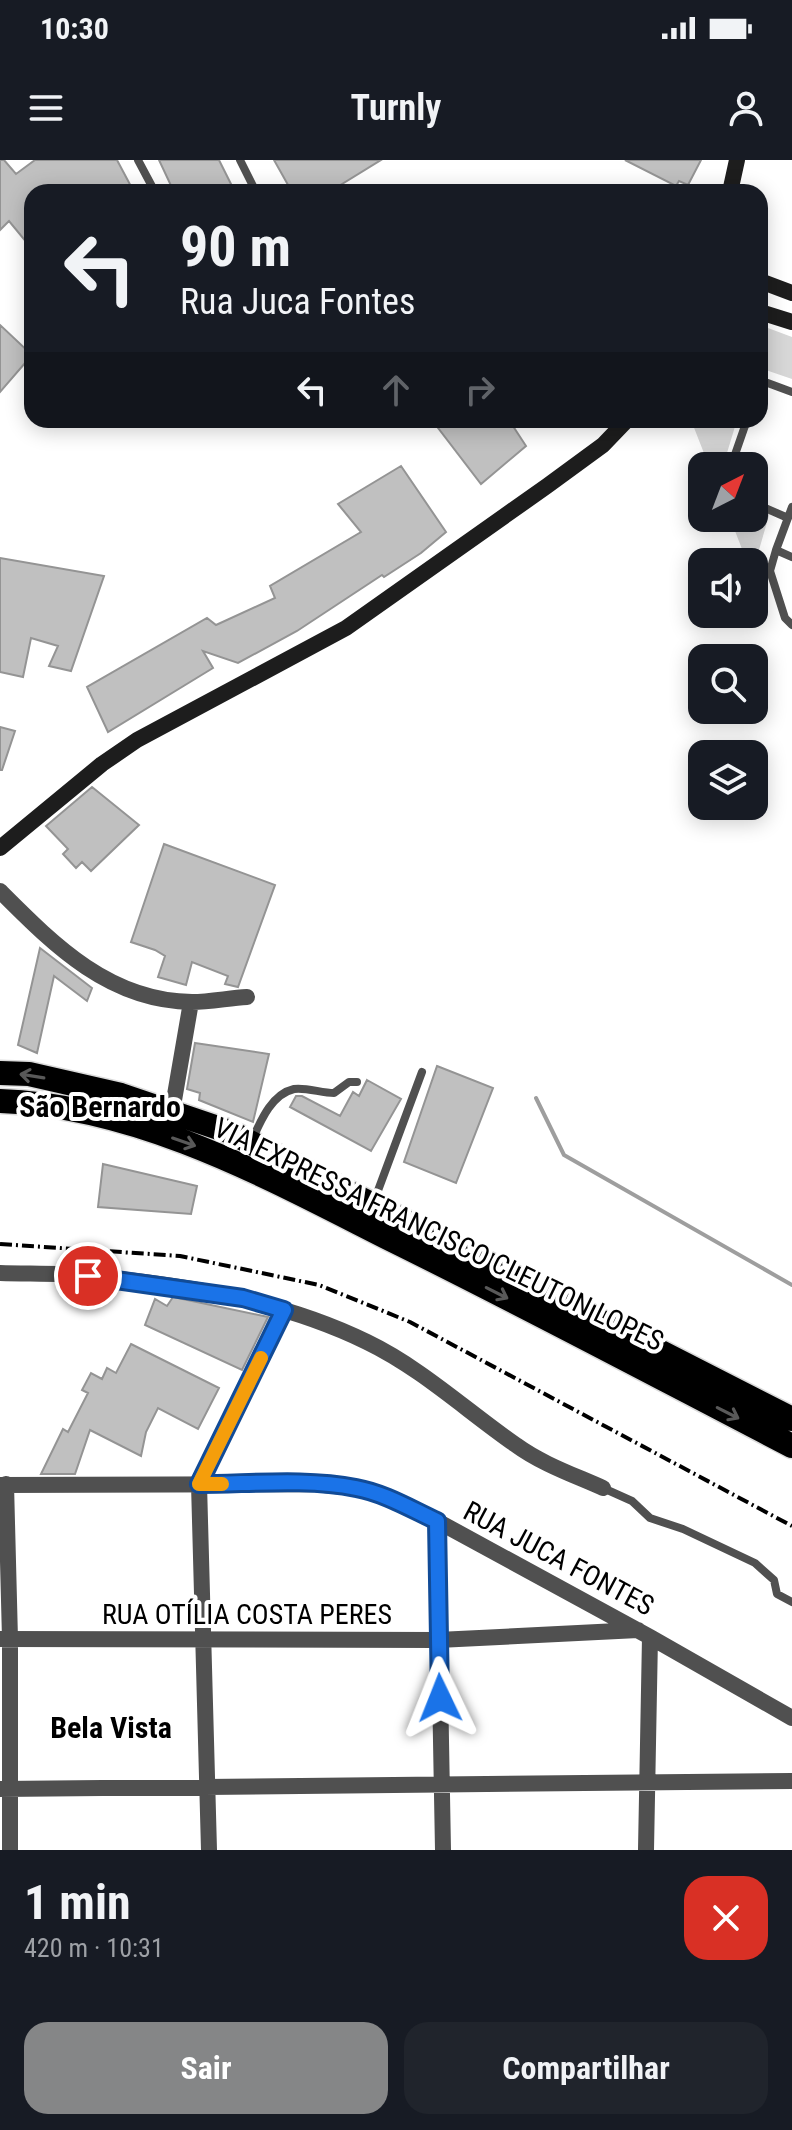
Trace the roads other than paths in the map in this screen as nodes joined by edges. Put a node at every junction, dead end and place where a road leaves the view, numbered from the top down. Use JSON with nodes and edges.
{"nodes":[{"id":1,"x":138,"y":160,"type":"edge"},
{"id":2,"x":240,"y":160,"type":"edge"},
{"id":3,"x":737,"y":160,"type":"edge"},
{"id":4,"x":151,"y":184,"type":"edge"},
{"id":5,"x":252,"y":184,"type":"edge"},
{"id":6,"x":732,"y":184,"type":"edge"},
{"id":7,"x":768,"y":284,"type":"edge"},
{"id":8,"x":792,"y":293,"type":"edge"},
{"id":9,"x":768,"y":314,"type":"edge"},
{"id":10,"x":792,"y":322,"type":"edge"},
{"id":11,"x":768,"y":383,"type":"edge"},
{"id":12,"x":792,"y":392,"type":"edge"},
{"id":13,"x":619,"y":428,"type":"edge"},
{"id":14,"x":744,"y":428,"type":"edge"},
{"id":15,"x":736,"y":452,"type":"edge"},
{"id":16,"x":792,"y":507,"type":"edge"},
{"id":17,"x":768,"y":509,"type":"edge"},
{"id":18,"x":788,"y":518,"type":"junction"},
{"id":19,"x":776,"y":550,"type":"junction"},
{"id":20,"x":792,"y":557,"type":"edge"},
{"id":21,"x":792,"y":625,"type":"edge"},
{"id":22,"x":0,"y":848,"type":"edge"},
{"id":23,"x":0,"y":891,"type":"edge"},
{"id":24,"x":247,"y":997,"type":"dead end"},
{"id":25,"x":191,"y":1002,"type":"junction"},
{"id":26,"x":422,"y":1072,"type":"dead end"},
{"id":27,"x":0,"y":1073,"type":"edge"},
{"id":28,"x":357,"y":1082,"type":"dead end"},
{"id":29,"x":0,"y":1101,"type":"edge"},
{"id":30,"x":172,"y":1112,"type":"junction"},
{"id":31,"x":251,"y":1143,"type":"junction"},
{"id":32,"x":373,"y":1204,"type":"junction"},
{"id":33,"x":0,"y":1273,"type":"edge"},
{"id":34,"x":284,"y":1310,"type":"junction"},
{"id":35,"x":792,"y":1419,"type":"edge"},
{"id":36,"x":792,"y":1446,"type":"edge"},
{"id":37,"x":3,"y":1484,"type":"edge"},
{"id":38,"x":199,"y":1484,"type":"junction"},
{"id":39,"x":603,"y":1488,"type":"joint"},
{"id":40,"x":437,"y":1521,"type":"junction"},
{"id":41,"x":792,"y":1602,"type":"edge"},
{"id":42,"x":644,"y":1633,"type":"junction"},
{"id":43,"x":5,"y":1639,"type":"edge"},
{"id":44,"x":204,"y":1640,"type":"junction"},
{"id":45,"x":438,"y":1640,"type":"junction"},
{"id":46,"x":792,"y":1718,"type":"edge"},
{"id":47,"x":792,"y":1781,"type":"edge"},
{"id":48,"x":646,"y":1784,"type":"junction"},
{"id":49,"x":443,"y":1785,"type":"junction"},
{"id":50,"x":208,"y":1786,"type":"junction"},
{"id":51,"x":4,"y":1789,"type":"edge"},
{"id":52,"x":10,"y":1850,"type":"edge"},
{"id":53,"x":209,"y":1850,"type":"edge"},
{"id":54,"x":443,"y":1850,"type":"edge"},
{"id":55,"x":646,"y":1850,"type":"edge"}],
"edges":[{"from":1,"to":4,"type":"lane"},
{"from":2,"to":5,"type":"lane"},
{"from":3,"to":6,"type":"street"},
{"from":7,"to":8,"type":"street"},
{"from":9,"to":10,"type":"street"},
{"from":11,"to":12,"type":"lane"},
{"from":13,"to":22,"type":"street"},
{"from":14,"to":15,"type":"lane"},
{"from":16,"to":18,"type":"lane"},
{"from":17,"to":18,"type":"lane"},
{"from":18,"to":19,"type":"lane"},
{"from":19,"to":20,"type":"lane"},
{"from":19,"to":21,"type":"lane"},
{"from":23,"to":25,"type":"street"},
{"from":24,"to":25,"type":"street"},
{"from":25,"to":30,"type":"street"},
{"from":26,"to":32,"type":"lane"},
{"from":30,"to":27,"type":"highway","name":"VIA EXPRESSA FRANCISCO CLEUTON LOPES","one_way":true},
{"from":28,"to":31,"type":"lane"},
{"from":29,"to":36,"type":"highway","name":"VIA EXPRESSA FRANCISCO CLEUTON LOPES","one_way":true},
{"from":30,"to":31,"type":"highway","name":"VIA EXPRESSA FRANCISCO CLEUTON LOPES"},
{"from":31,"to":32,"type":"highway","name":"VIA EXPRESSA FRANCISCO CLEUTON LOPES"},
{"from":32,"to":35,"type":"highway","name":"VIA EXPRESSA FRANCISCO CLEUTON LOPES"},
{"from":33,"to":34,"type":"street"},
{"from":34,"to":38,"type":"street"},
{"from":34,"to":39,"type":"street"},
{"from":37,"to":38,"type":"street","name":"RUA JUCA FONTES"},
{"from":37,"to":43,"type":"street"},
{"from":38,"to":40,"type":"street","name":"RUA JUCA FONTES"},
{"from":38,"to":44,"type":"street"},
{"from":39,"to":41,"type":"lane"},
{"from":40,"to":42,"type":"street","name":"RUA JUCA FONTES"},
{"from":40,"to":45,"type":"street"},
{"from":42,"to":45,"type":"street","name":"RUA OTÍLIA COSTA PERES"},
{"from":42,"to":46,"type":"street","name":"RUA JUCA FONTES"},
{"from":42,"to":48,"type":"street"},
{"from":43,"to":44,"type":"street","name":"RUA OTÍLIA COSTA PERES"},
{"from":43,"to":51,"type":"street"},
{"from":44,"to":45,"type":"street","name":"RUA OTÍLIA COSTA PERES"},
{"from":44,"to":50,"type":"street"},
{"from":45,"to":49,"type":"street"},
{"from":47,"to":48,"type":"street"},
{"from":48,"to":49,"type":"street"},
{"from":48,"to":55,"type":"street"},
{"from":49,"to":50,"type":"street"},
{"from":49,"to":54,"type":"street"},
{"from":50,"to":51,"type":"street"},
{"from":50,"to":53,"type":"street"},
{"from":51,"to":52,"type":"street"}]}
